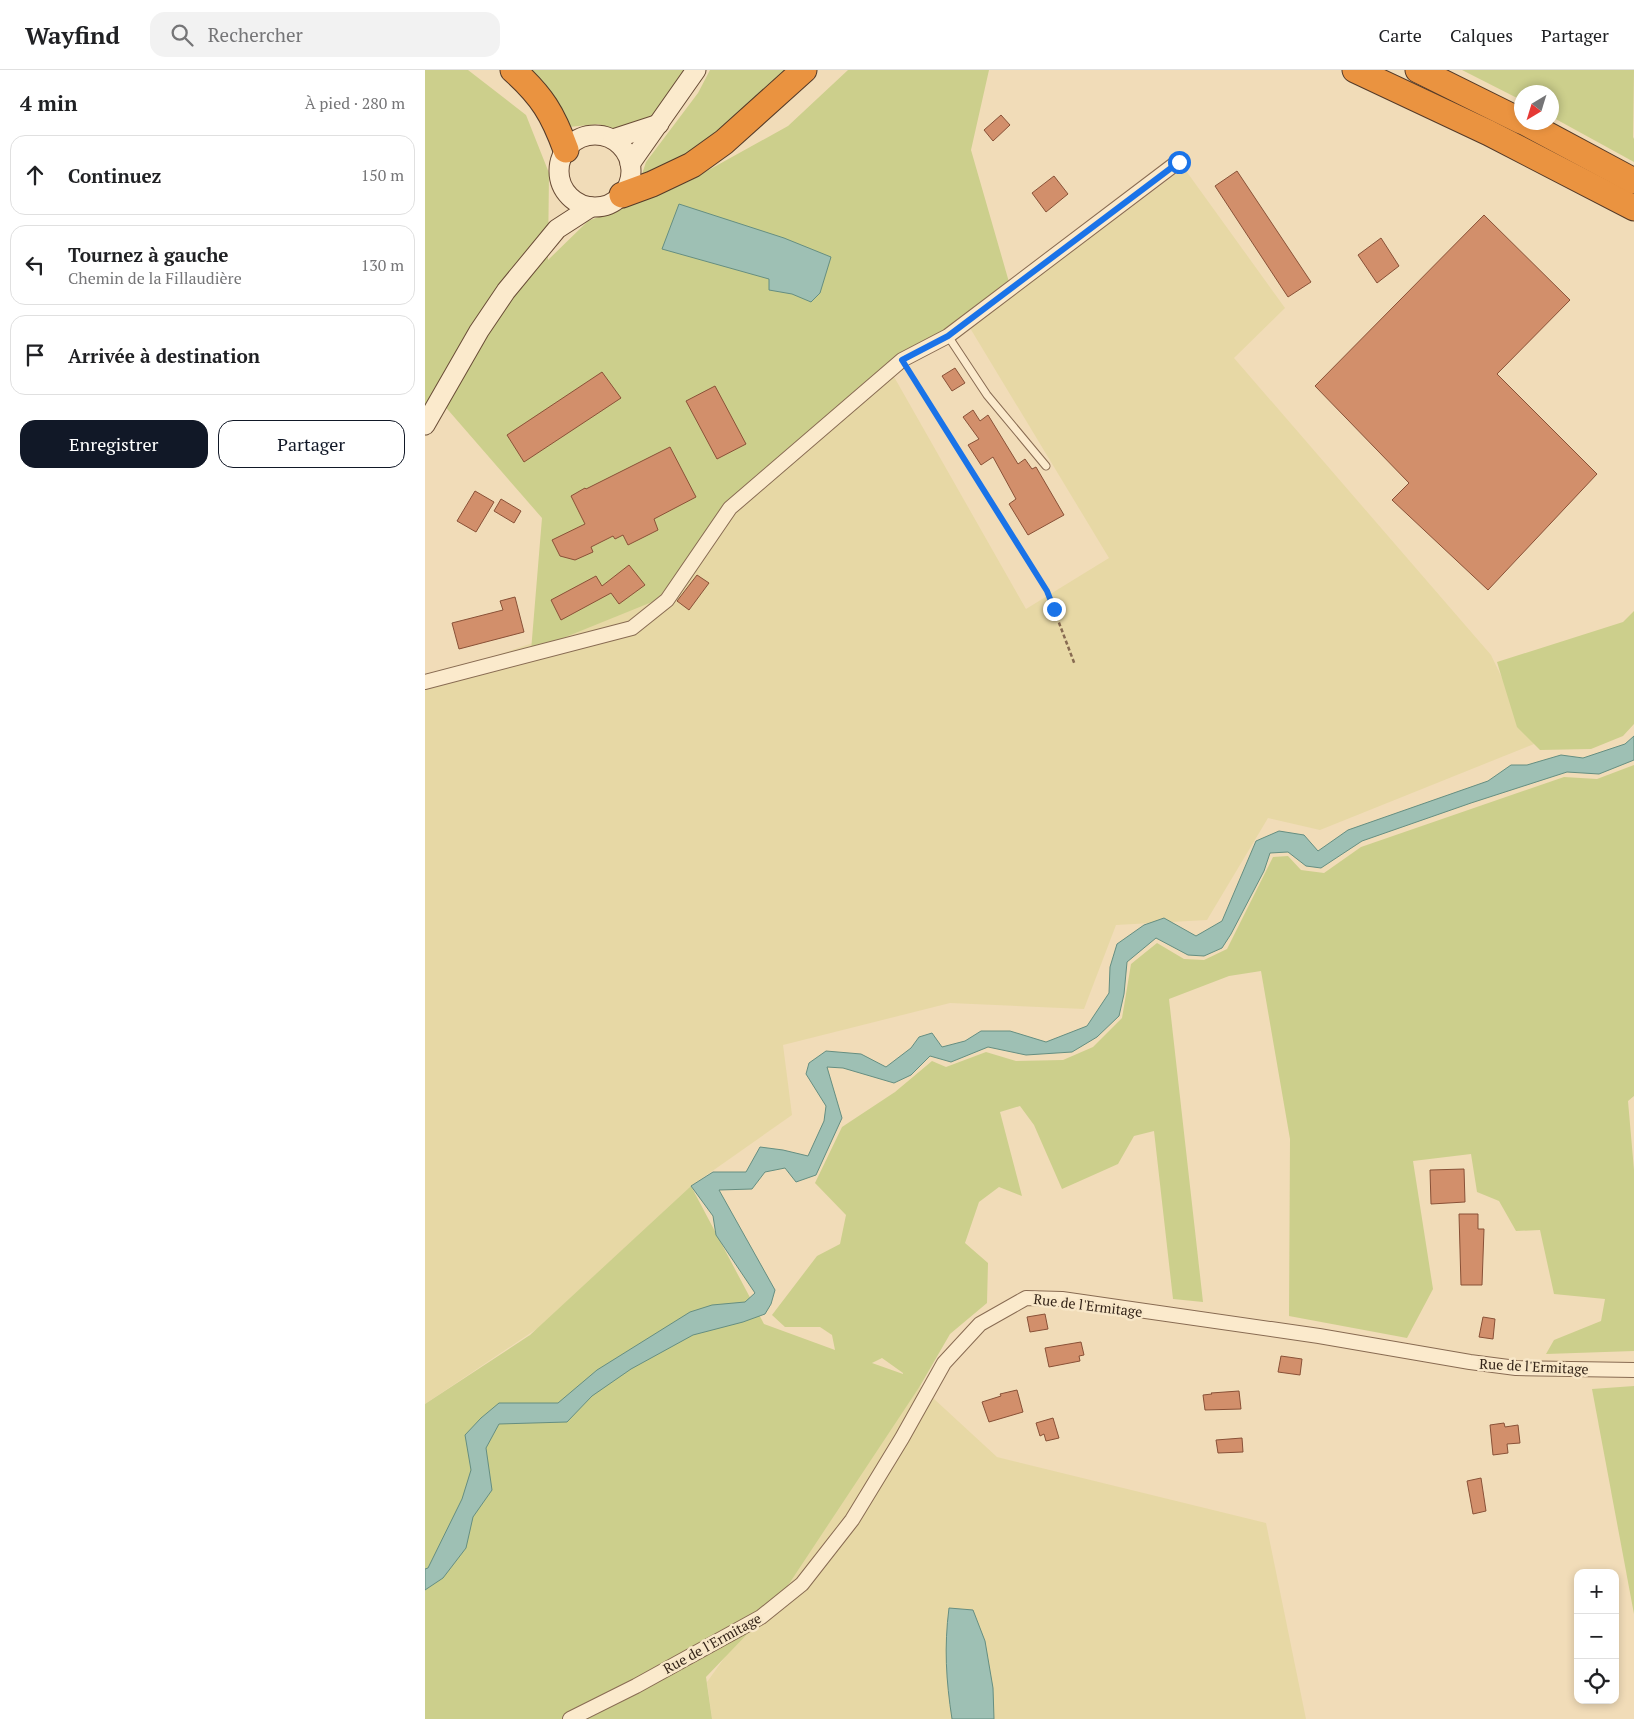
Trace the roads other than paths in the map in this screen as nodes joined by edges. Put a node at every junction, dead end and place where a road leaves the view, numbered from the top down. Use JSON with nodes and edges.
{"nodes":[{"id":1,"x":513,"y":70,"type":"edge"},
{"id":2,"x":696,"y":70,"type":"edge"},
{"id":3,"x":804,"y":70,"type":"edge"},
{"id":4,"x":1355,"y":70,"type":"edge"},
{"id":5,"x":1418,"y":70,"type":"edge"},
{"id":6,"x":1514,"y":118,"type":"edge"},
{"id":7,"x":659,"y":124,"type":"junction"},
{"id":8,"x":1538,"y":130,"type":"edge"},
{"id":9,"x":613,"y":139,"type":"junction"},
{"id":10,"x":566,"y":150,"type":"junction"},
{"id":11,"x":1179,"y":162,"type":"dead end"},
{"id":12,"x":631,"y":164,"type":"junction"},
{"id":13,"x":1634,"y":181,"type":"edge"},
{"id":14,"x":567,"y":193,"type":"junction"},
{"id":15,"x":622,"y":195,"type":"junction"},
{"id":16,"x":591,"y":207,"type":"junction"},
{"id":17,"x":1634,"y":208,"type":"edge"},
{"id":18,"x":557,"y":229,"type":"junction"},
{"id":19,"x":948,"y":336,"type":"junction"},
{"id":20,"x":425,"y":425,"type":"edge"},
{"id":21,"x":1046,"y":466,"type":"dead end"},
{"id":22,"x":425,"y":682,"type":"edge"},
{"id":23,"x":1634,"y":1370,"type":"edge"},
{"id":24,"x":570,"y":1719,"type":"edge"}],
"edges":[{"from":1,"to":10,"type":"highway"},
{"from":2,"to":7,"type":"street"},
{"from":3,"to":15,"type":"highway"},
{"from":4,"to":17,"type":"highway"},
{"from":5,"to":6,"type":"highway"},
{"from":7,"to":9,"type":"street"},
{"from":7,"to":12,"type":"street"},
{"from":8,"to":13,"type":"highway"},
{"from":9,"to":10,"type":"street"},
{"from":9,"to":12,"type":"street"},
{"from":10,"to":14,"type":"street"},
{"from":11,"to":19,"type":"street"},
{"from":12,"to":15,"type":"street"},
{"from":14,"to":16,"type":"street"},
{"from":14,"to":18,"type":"street"},
{"from":15,"to":16,"type":"street"},
{"from":16,"to":18,"type":"street"},
{"from":18,"to":20,"type":"street"},
{"from":19,"to":21,"type":"lane"},
{"from":19,"to":22,"type":"street"},
{"from":23,"to":24,"type":"street","name":"Rue de l'Ermitage"}]}
